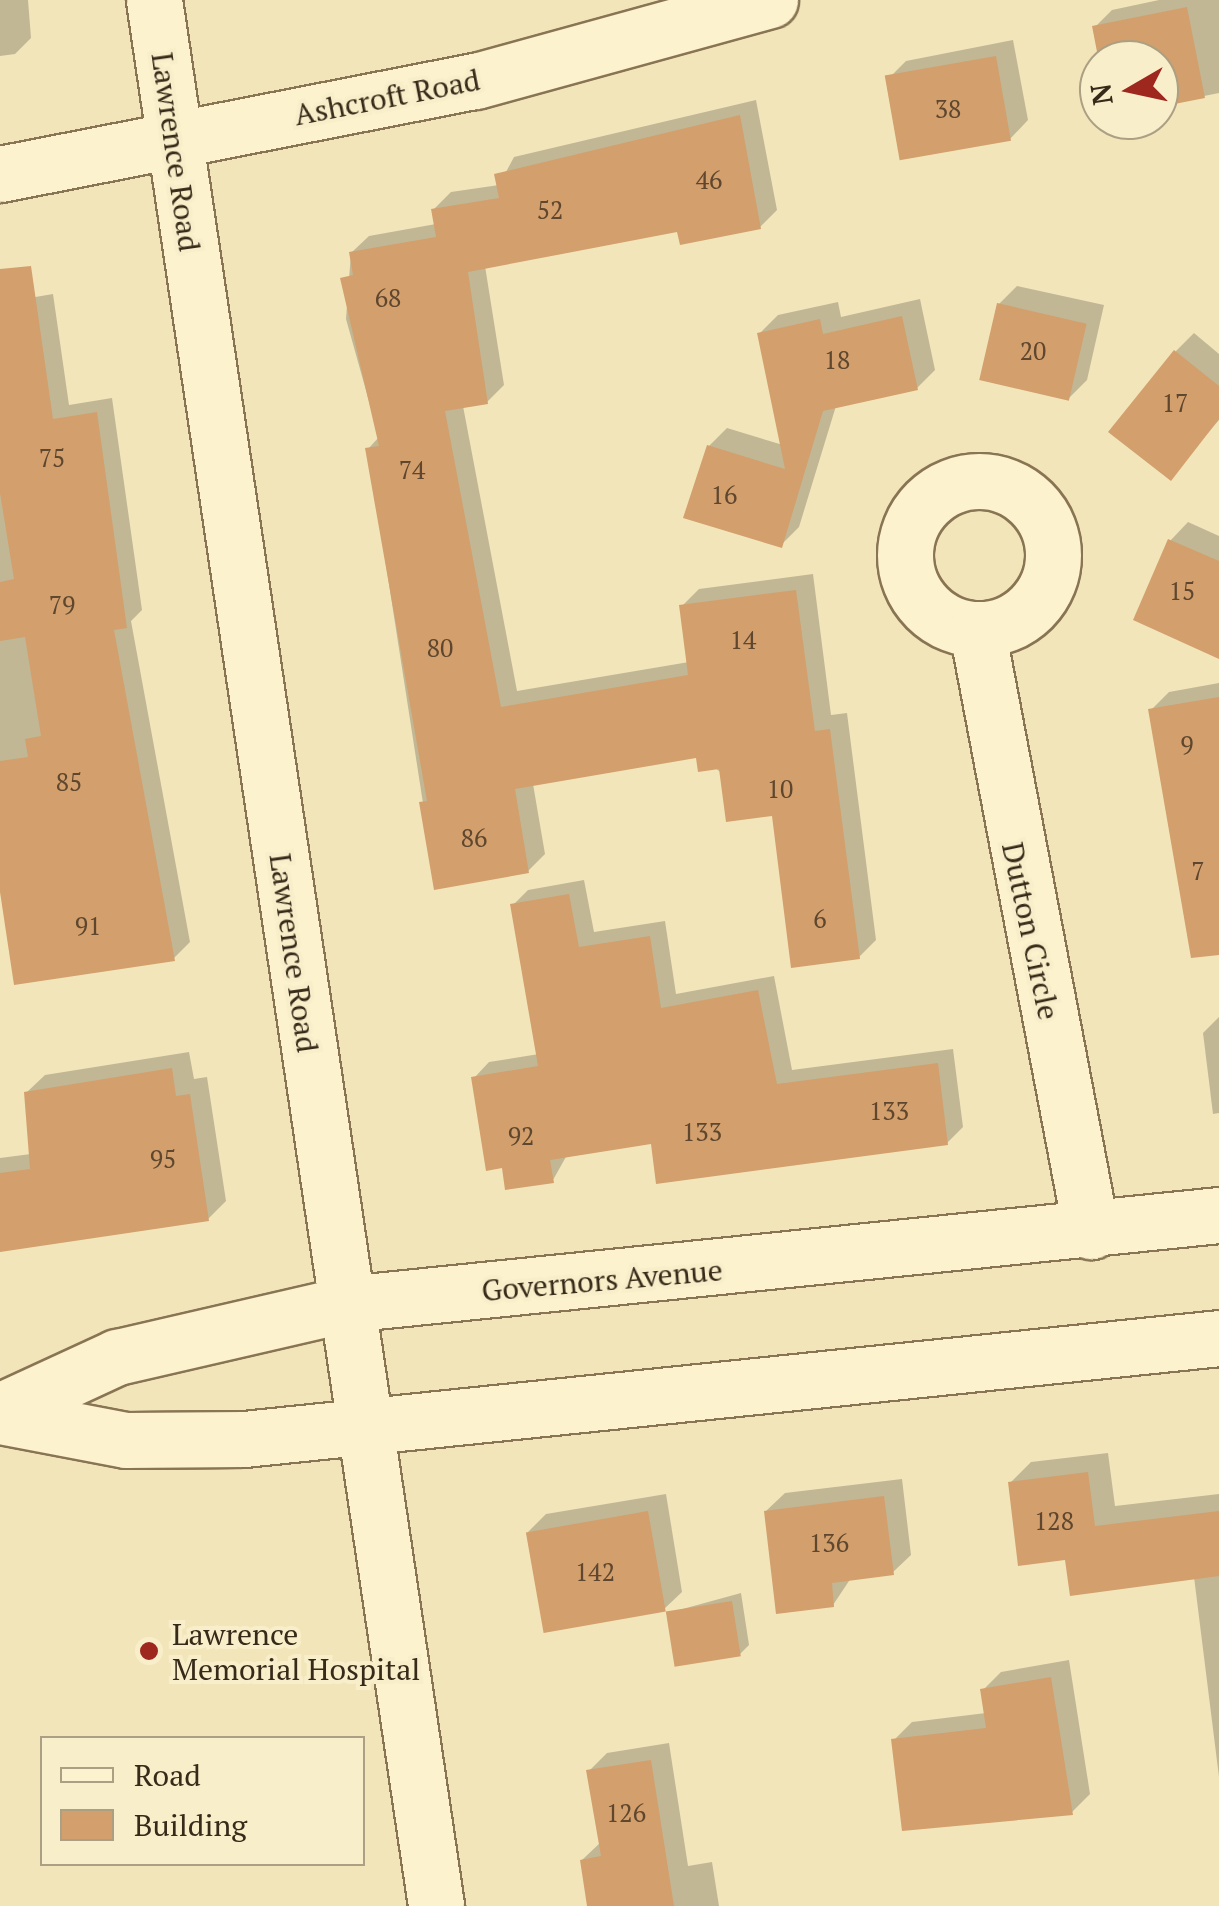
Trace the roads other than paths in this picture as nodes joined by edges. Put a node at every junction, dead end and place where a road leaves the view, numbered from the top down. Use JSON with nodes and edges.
{"nodes":[{"id":1,"x":154,"y":0,"type":"edge"},
{"id":2,"x":770,"y":0,"type":"edge"},
{"id":3,"x":174,"y":137,"type":"junction"},
{"id":4,"x":0,"y":174,"type":"edge"},
{"id":5,"x":977,"y":630,"type":"dead end"},
{"id":6,"x":1219,"y":1215,"type":"edge"},
{"id":7,"x":1092,"y":1232,"type":"junction"},
{"id":8,"x":346,"y":1304,"type":"junction"},
{"id":9,"x":1219,"y":1338,"type":"edge"},
{"id":10,"x":0,"y":1413,"type":"edge"},
{"id":11,"x":359,"y":1427,"type":"junction"},
{"id":12,"x":436,"y":1906,"type":"edge"}],
"edges":[{"from":1,"to":3,"type":"street","name":"Lawrence Road"},
{"from":2,"to":3,"type":"street","name":"Ashcroft Road"},
{"from":3,"to":4,"type":"street","name":"Ashcroft Road"},
{"from":3,"to":8,"type":"street","name":"Lawrence Road"},
{"from":5,"to":7,"type":"street","name":"Dutton Circle"},
{"from":6,"to":7,"type":"street","name":"Governors Avenue"},
{"from":7,"to":8,"type":"street","name":"Governors Avenue"},
{"from":8,"to":10,"type":"street","name":"Governors Avenue"},
{"from":8,"to":11,"type":"street","name":"Lawrence Road"},
{"from":9,"to":11,"type":"street","name":"Governors Avenue"},
{"from":10,"to":11,"type":"street","name":"Governors Avenue"},
{"from":11,"to":12,"type":"street","name":"Lawrence Road"}]}
